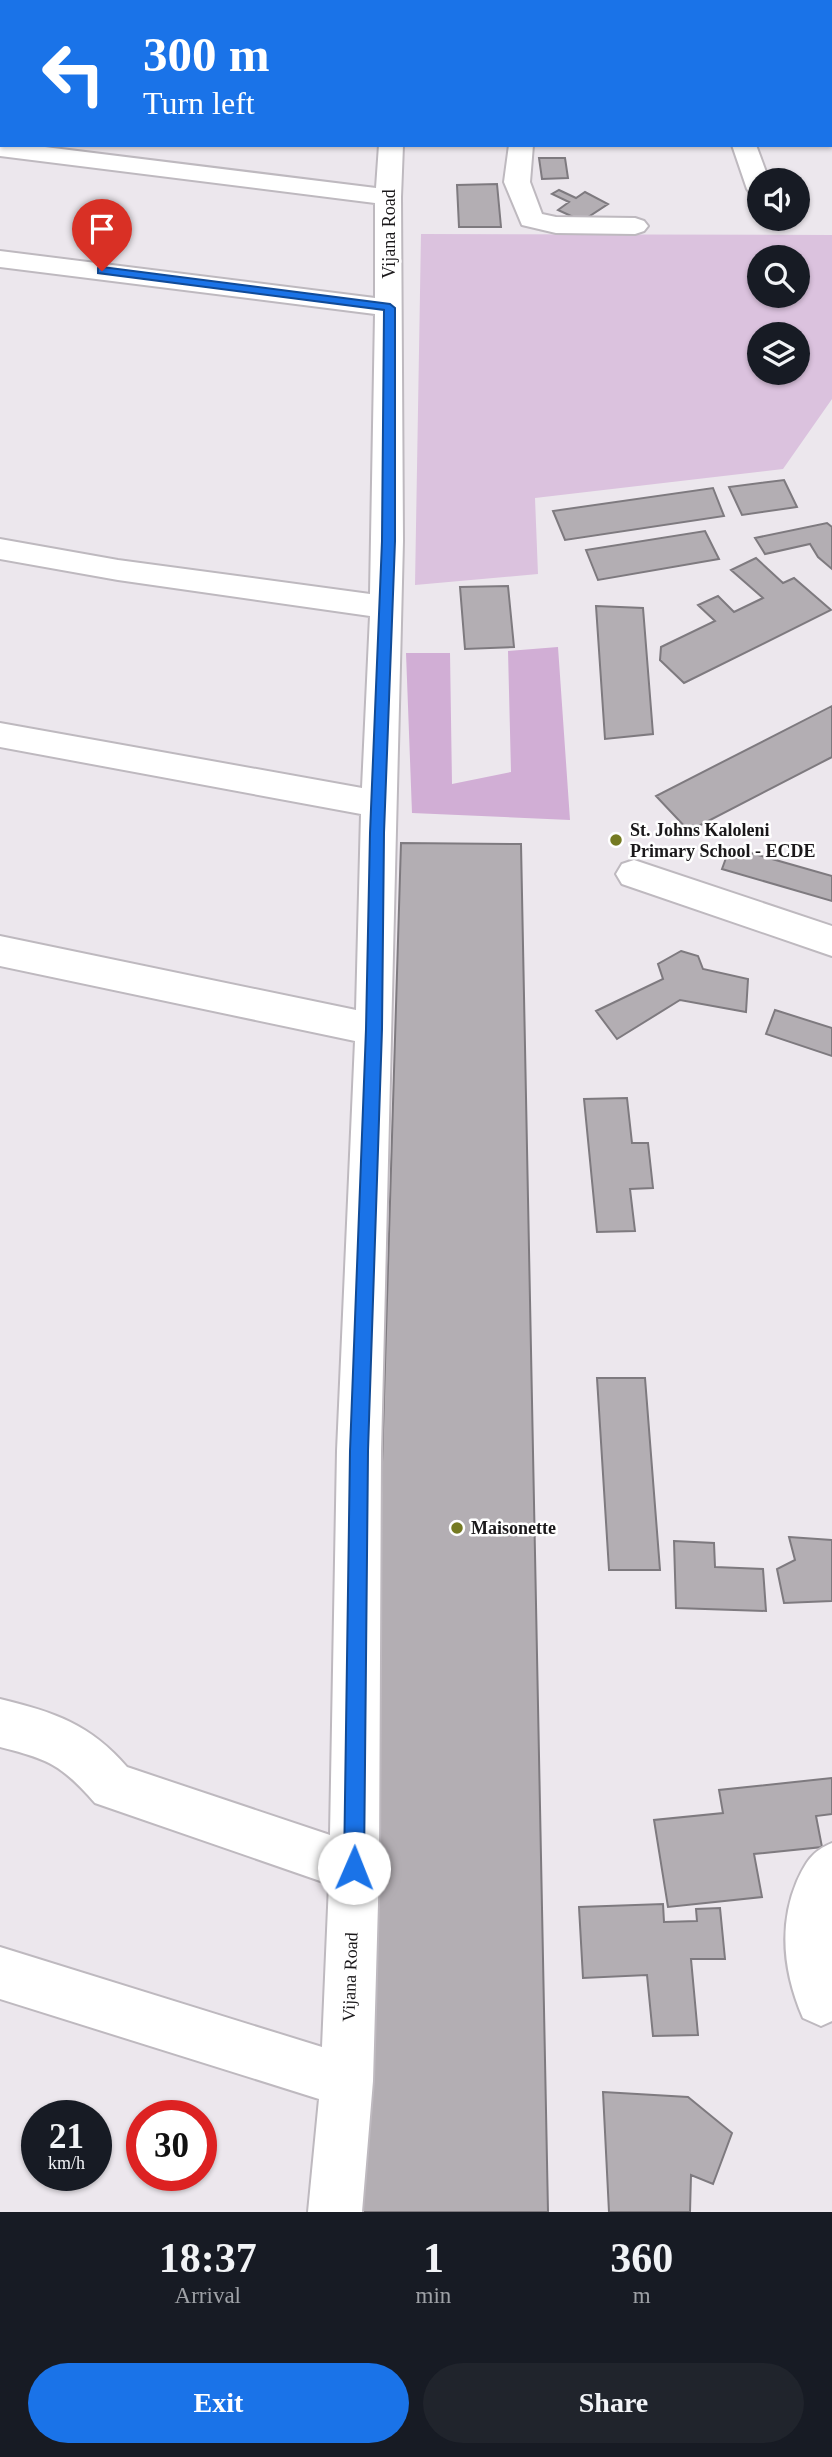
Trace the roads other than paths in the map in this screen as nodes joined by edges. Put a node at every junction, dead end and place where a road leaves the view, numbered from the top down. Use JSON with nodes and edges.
{"nodes":[{"id":1,"x":391,"y":147,"type":"edge"},
{"id":2,"x":521,"y":147,"type":"edge"},
{"id":3,"x":745,"y":147,"type":"edge"},
{"id":4,"x":0,"y":149,"type":"edge"},
{"id":5,"x":753,"y":168,"type":"edge"},
{"id":6,"x":388,"y":197,"type":"junction"},
{"id":7,"x":635,"y":226,"type":"dead end"},
{"id":8,"x":0,"y":259,"type":"edge"},
{"id":9,"x":390,"y":308,"type":"junction"},
{"id":10,"x":0,"y":549,"type":"edge"},
{"id":11,"x":385,"y":607,"type":"junction"},
{"id":12,"x":0,"y":736,"type":"edge"},
{"id":13,"x":378,"y":804,"type":"junction"},
{"id":14,"x":634,"y":874,"type":"dead end"},
{"id":15,"x":832,"y":941,"type":"edge"},
{"id":16,"x":0,"y":951,"type":"edge"},
{"id":17,"x":374,"y":1029,"type":"junction"},
{"id":18,"x":0,"y":1723,"type":"edge"},
{"id":19,"x":354,"y":1868,"type":"junction"},
{"id":20,"x":832,"y":1868,"type":"edge"},
{"id":21,"x":0,"y":1973,"type":"edge"},
{"id":22,"x":821,"y":2000,"type":"dead end"},
{"id":23,"x":346,"y":2081,"type":"junction"},
{"id":24,"x":335,"y":2212,"type":"edge"}],
"edges":[{"from":1,"to":6,"type":"street","name":"Vijana Road"},
{"from":2,"to":7,"type":"street"},
{"from":3,"to":5,"type":"street"},
{"from":4,"to":6,"type":"street"},
{"from":6,"to":9,"type":"street","name":"Vijana Road"},
{"from":8,"to":9,"type":"street"},
{"from":9,"to":11,"type":"street","name":"Vijana Road"},
{"from":10,"to":11,"type":"street"},
{"from":11,"to":13,"type":"street","name":"Vijana Road"},
{"from":12,"to":13,"type":"street"},
{"from":13,"to":17,"type":"street","name":"Vijana Road"},
{"from":14,"to":15,"type":"street"},
{"from":16,"to":17,"type":"street"},
{"from":17,"to":19,"type":"street","name":"Vijana Road"},
{"from":18,"to":19,"type":"street"},
{"from":19,"to":23,"type":"street","name":"Vijana Road"},
{"from":20,"to":22,"type":"street"},
{"from":21,"to":23,"type":"street"},
{"from":23,"to":24,"type":"street","name":"Vijana Road"}]}
